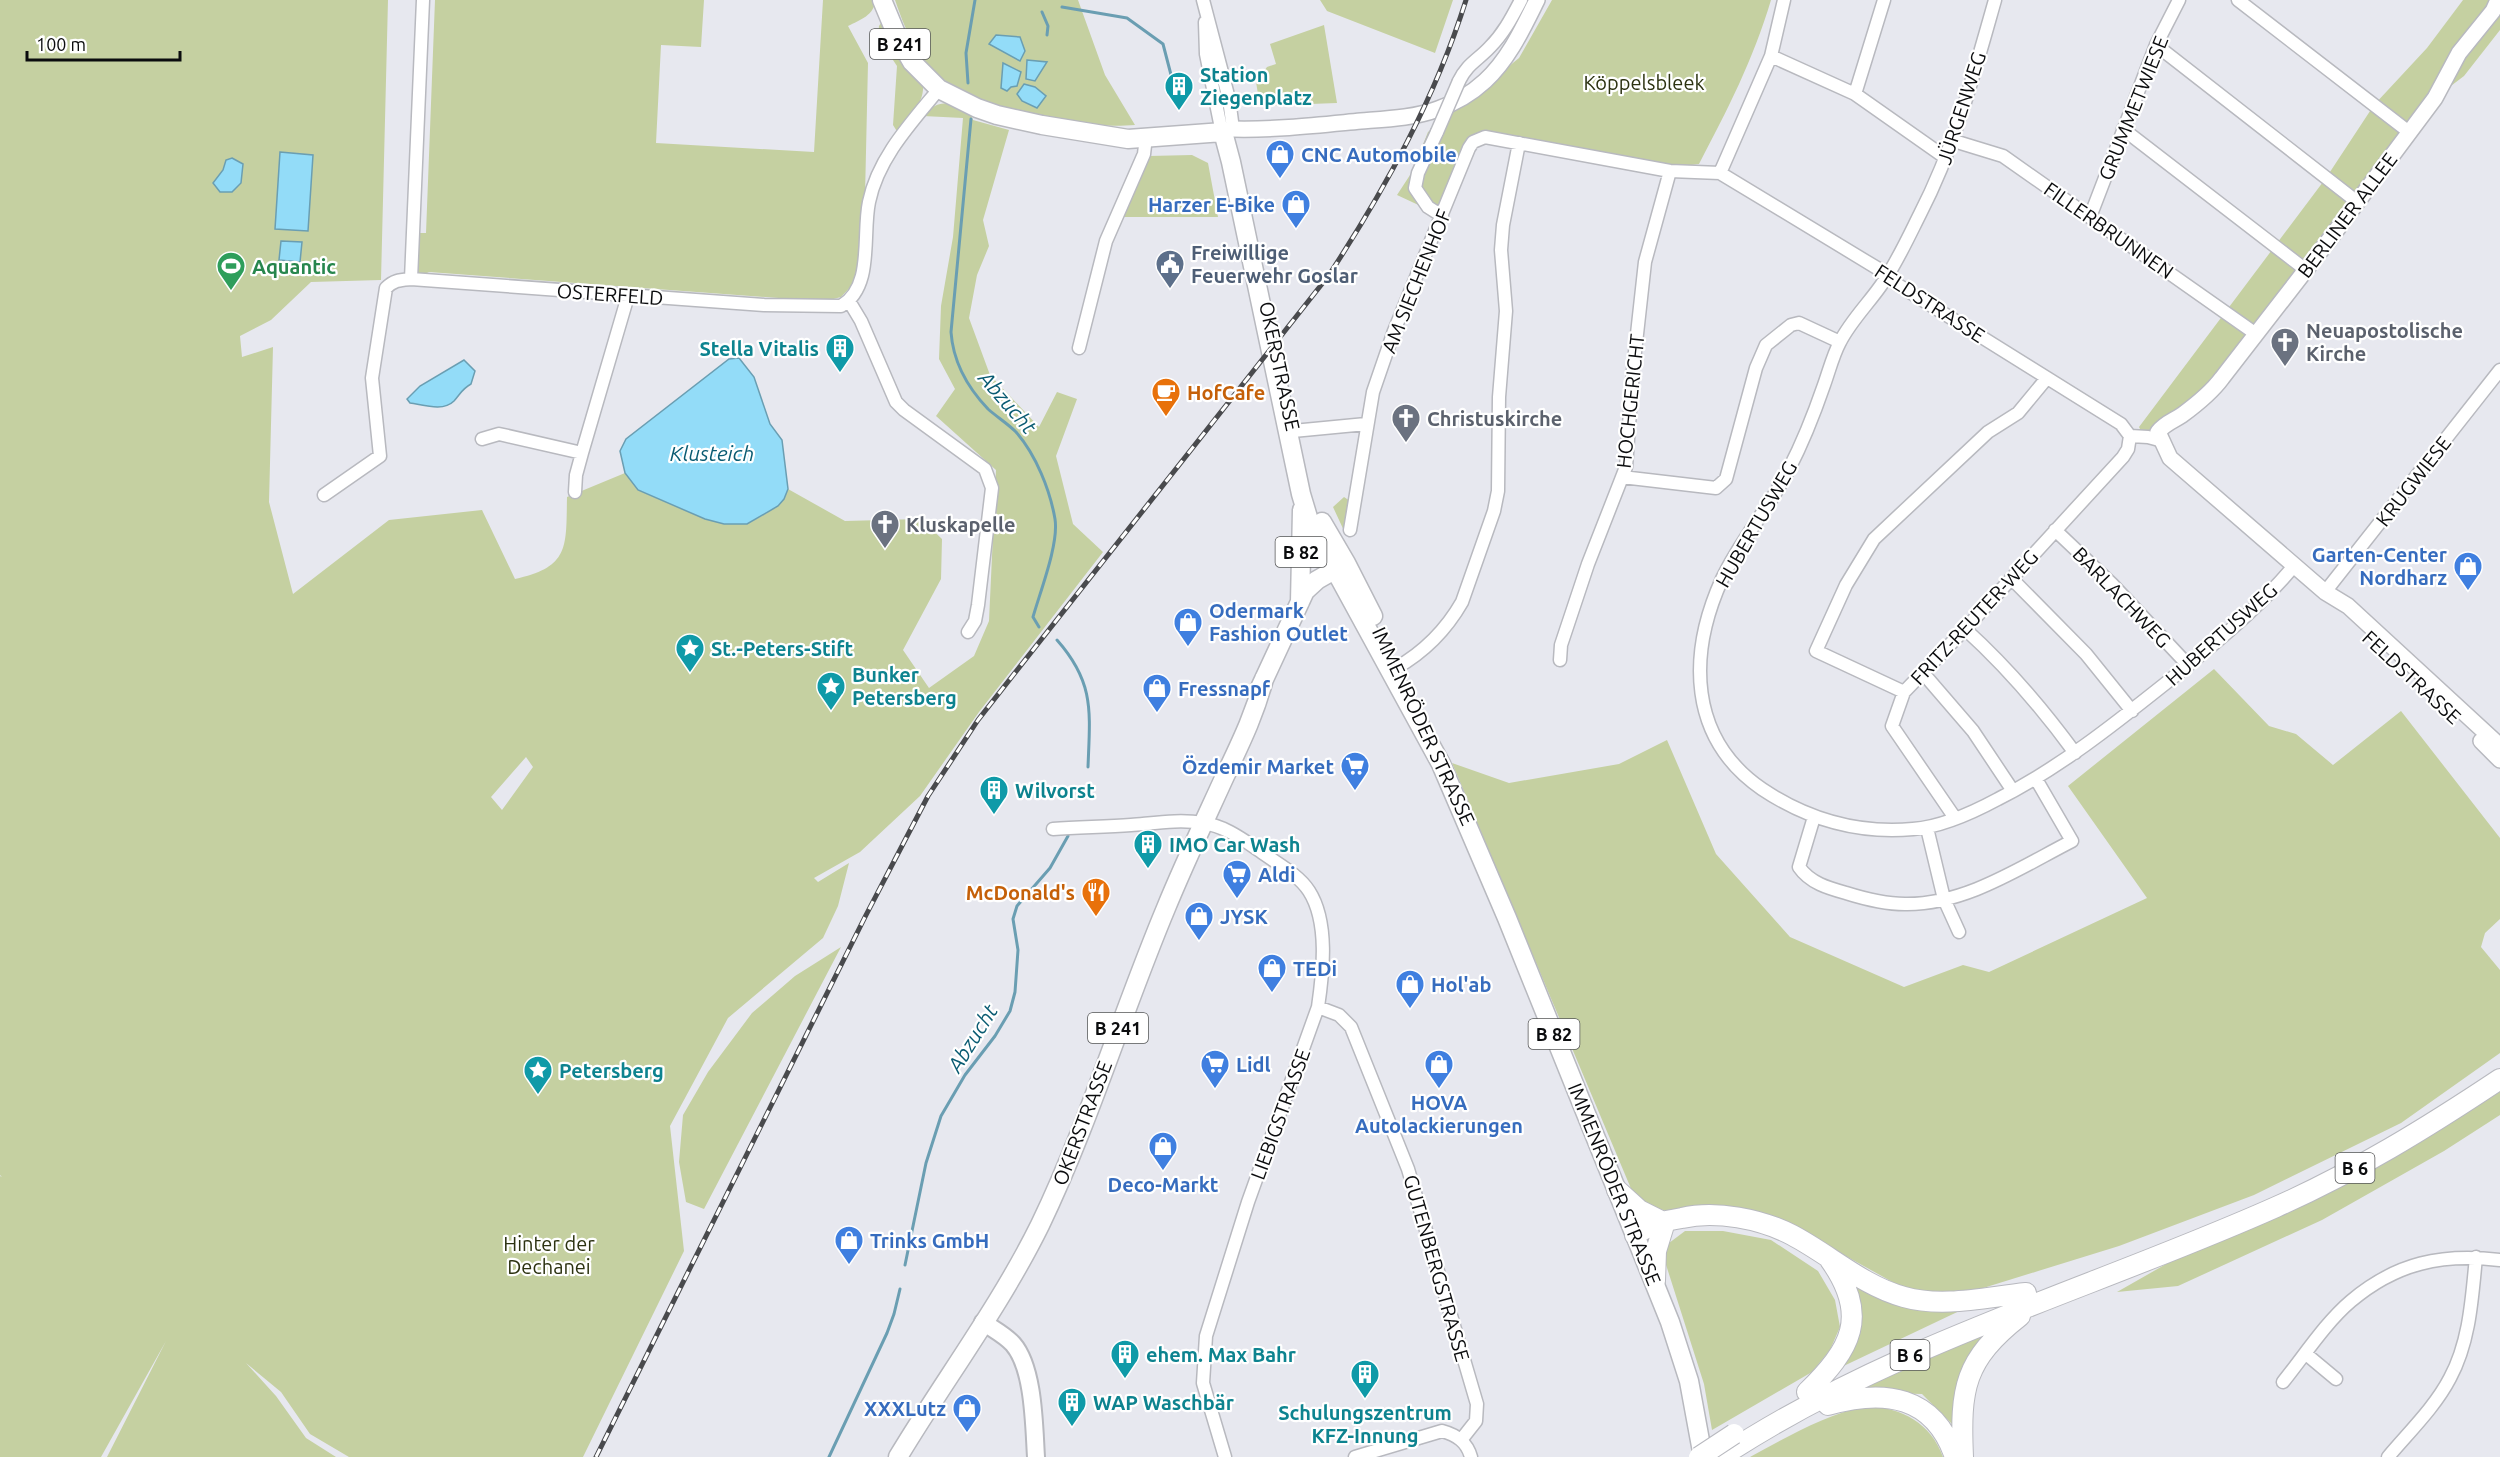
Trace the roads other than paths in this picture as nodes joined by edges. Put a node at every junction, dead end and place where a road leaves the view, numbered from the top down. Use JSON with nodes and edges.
{"nodes":[{"id":1,"x":423,"y":0,"type":"edge"},
{"id":2,"x":882,"y":0,"type":"edge"},
{"id":3,"x":889,"y":0,"type":"edge"},
{"id":4,"x":1521,"y":0,"type":"edge"},
{"id":5,"x":1538,"y":0,"type":"edge"},
{"id":6,"x":1784,"y":0,"type":"edge"},
{"id":7,"x":1884,"y":0,"type":"edge"},
{"id":8,"x":1995,"y":0,"type":"edge"},
{"id":9,"x":2179,"y":0,"type":"edge"},
{"id":10,"x":2238,"y":0,"type":"edge"},
{"id":11,"x":2498,"y":0,"type":"edge"},
{"id":12,"x":1204,"y":1,"type":"edge"},
{"id":13,"x":2156,"y":45,"type":"junction"},
{"id":14,"x":1771,"y":56,"type":"junction"},
{"id":15,"x":934,"y":85,"type":"junction"},
{"id":16,"x":1855,"y":94,"type":"junction"},
{"id":17,"x":2123,"y":129,"type":"junction"},
{"id":18,"x":1228,"y":131,"type":"junction"},
{"id":19,"x":2409,"y":132,"type":"junction"},
{"id":20,"x":1146,"y":137,"type":"junction"},
{"id":21,"x":1954,"y":141,"type":"junction"},
{"id":22,"x":1473,"y":142,"type":"joint"},
{"id":23,"x":1519,"y":143,"type":"junction"},
{"id":24,"x":1947,"y":158,"type":"junction"},
{"id":25,"x":1670,"y":171,"type":"junction"},
{"id":26,"x":1720,"y":173,"type":"junction"},
{"id":27,"x":2356,"y":201,"type":"junction"},
{"id":28,"x":1442,"y":216,"type":"junction"},
{"id":29,"x":2090,"y":217,"type":"junction"},
{"id":30,"x":2306,"y":270,"type":"junction"},
{"id":31,"x":1887,"y":278,"type":"junction"},
{"id":32,"x":411,"y":279,"type":"junction"},
{"id":33,"x":628,"y":296,"type":"junction"},
{"id":34,"x":849,"y":301,"type":"junction"},
{"id":35,"x":2256,"y":334,"type":"junction"},
{"id":36,"x":1840,"y":342,"type":"junction"},
{"id":37,"x":1079,"y":348,"type":"dead end"},
{"id":38,"x":2500,"y":370,"type":"edge"},
{"id":39,"x":2047,"y":378,"type":"junction"},
{"id":40,"x":1283,"y":398,"type":"junction"},
{"id":41,"x":1366,"y":424,"type":"junction"},
{"id":42,"x":1293,"y":431,"type":"junction"},
{"id":43,"x":2130,"y":436,"type":"junction"},
{"id":44,"x":482,"y":439,"type":"dead end"},
{"id":45,"x":2163,"y":441,"type":"junction"},
{"id":46,"x":582,"y":453,"type":"junction"},
{"id":47,"x":1622,"y":477,"type":"junction"},
{"id":48,"x":575,"y":492,"type":"dead end"},
{"id":49,"x":324,"y":495,"type":"dead end"},
{"id":50,"x":1303,"y":502,"type":"junction"},
{"id":51,"x":1350,"y":530,"type":"dead end"},
{"id":52,"x":2055,"y":530,"type":"junction"},
{"id":53,"x":1341,"y":565,"type":"junction"},
{"id":54,"x":2294,"y":566,"type":"junction"},
{"id":55,"x":2011,"y":578,"type":"junction"},
{"id":56,"x":2325,"y":592,"type":"junction"},
{"id":57,"x":1299,"y":603,"type":"junction"},
{"id":58,"x":1965,"y":629,"type":"junction"},
{"id":59,"x":968,"y":632,"type":"dead end"},
{"id":60,"x":1560,"y":660,"type":"dead end"},
{"id":61,"x":2188,"y":665,"type":"junction"},
{"id":62,"x":1396,"y":668,"type":"junction"},
{"id":63,"x":1923,"y":673,"type":"junction"},
{"id":64,"x":1904,"y":692,"type":"junction"},
{"id":65,"x":2132,"y":711,"type":"junction"},
{"id":66,"x":2500,"y":746,"type":"edge"},
{"id":67,"x":2075,"y":753,"type":"junction"},
{"id":68,"x":2500,"y":760,"type":"edge"},
{"id":69,"x":2036,"y":779,"type":"junction"},
{"id":70,"x":2013,"y":791,"type":"junction"},
{"id":71,"x":1814,"y":817,"type":"junction"},
{"id":72,"x":1954,"y":819,"type":"junction"},
{"id":73,"x":1204,"y":823,"type":"junction"},
{"id":74,"x":1927,"y":828,"type":"junction"},
{"id":75,"x":1053,"y":829,"type":"dead end"},
{"id":76,"x":1944,"y":900,"type":"junction"},
{"id":77,"x":1507,"y":918,"type":"junction"},
{"id":78,"x":1959,"y":932,"type":"dead end"},
{"id":79,"x":1318,"y":1007,"type":"junction"},
{"id":80,"x":2500,"y":1064,"type":"edge"},
{"id":81,"x":2500,"y":1079,"type":"edge"},
{"id":82,"x":1617,"y":1190,"type":"junction"},
{"id":83,"x":1667,"y":1222,"type":"junction"},
{"id":84,"x":1635,"y":1235,"type":"junction"},
{"id":85,"x":2476,"y":1257,"type":"junction"},
{"id":86,"x":1828,"y":1258,"type":"junction"},
{"id":87,"x":2500,"y":1260,"type":"edge"},
{"id":88,"x":1654,"y":1281,"type":"junction"},
{"id":89,"x":2031,"y":1298,"type":"junction"},
{"id":90,"x":981,"y":1324,"type":"junction"},
{"id":91,"x":2306,"y":1354,"type":"junction"},
{"id":92,"x":2336,"y":1379,"type":"dead end"},
{"id":93,"x":2283,"y":1382,"type":"dead end"},
{"id":94,"x":1807,"y":1392,"type":"junction"},
{"id":95,"x":1788,"y":1417,"type":"junction"},
{"id":96,"x":1461,"y":1440,"type":"junction"},
{"id":97,"x":1731,"y":1446,"type":"edge"},
{"id":98,"x":898,"y":1457,"type":"edge"},
{"id":99,"x":1036,"y":1457,"type":"edge"},
{"id":100,"x":1225,"y":1457,"type":"edge"},
{"id":101,"x":1355,"y":1457,"type":"edge"},
{"id":102,"x":1471,"y":1457,"type":"edge"},
{"id":103,"x":1699,"y":1457,"type":"edge"},
{"id":104,"x":1703,"y":1457,"type":"edge"},
{"id":105,"x":1955,"y":1457,"type":"edge"},
{"id":106,"x":1963,"y":1457,"type":"edge"},
{"id":107,"x":2388,"y":1457,"type":"edge"}],
"edges":[{"from":1,"to":32,"type":"street"},
{"from":2,"to":15,"type":"main road","number":"B 241"},
{"from":3,"to":15,"type":"main road","number":"B 241"},
{"from":4,"to":28,"type":"street","bridge":true},
{"from":5,"to":18,"type":"street"},
{"from":6,"to":14,"type":"street"},
{"from":7,"to":16,"type":"street"},
{"from":8,"to":21,"type":"street","name":"JÜRGENWEG"},
{"from":9,"to":13,"type":"street","name":"GRUMMETWIESE"},
{"from":10,"to":19,"type":"street"},
{"from":11,"to":19,"type":"street","name":"BERLINER ALLEE"},
{"from":12,"to":18,"type":"street","name":"OKERSTRASSE"},
{"from":13,"to":17,"type":"street","name":"GRUMMETWIESE"},
{"from":13,"to":27,"type":"street"},
{"from":14,"to":16,"type":"street"},
{"from":14,"to":26,"type":"street"},
{"from":15,"to":20,"type":"main road","number":"B 241"},
{"from":15,"to":34,"type":"street"},
{"from":16,"to":24,"type":"street"},
{"from":17,"to":29,"type":"street","name":"GRUMMETWIESE"},
{"from":17,"to":30,"type":"street"},
{"from":18,"to":20,"type":"main road","number":"B 241"},
{"from":18,"to":40,"type":"main road","name":"OKERSTRASSE"},
{"from":19,"to":27,"type":"street","name":"BERLINER ALLEE"},
{"from":20,"to":37,"type":"street"},
{"from":21,"to":24,"type":"street","name":"JÜRGENWEG"},
{"from":21,"to":29,"type":"street","name":"FILLERBRUNNEN"},
{"from":22,"to":23,"type":"street","name":"FELDSTRASSE"},
{"from":22,"to":28,"type":"street","name":"AM SIECHENHOF"},
{"from":23,"to":25,"type":"street","name":"FELDSTRASSE"},
{"from":23,"to":62,"type":"street"},
{"from":24,"to":31,"type":"street","name":"JÜRGENWEG"},
{"from":25,"to":26,"type":"street","name":"FELDSTRASSE"},
{"from":25,"to":47,"type":"street","name":"HOCHGERICHT"},
{"from":26,"to":31,"type":"street","name":"FELDSTRASSE"},
{"from":27,"to":30,"type":"street","name":"BERLINER ALLEE"},
{"from":28,"to":41,"type":"street","name":"AM SIECHENHOF"},
{"from":29,"to":35,"type":"street","name":"FILLERBRUNNEN"},
{"from":30,"to":35,"type":"street","name":"BERLINER ALLEE"},
{"from":31,"to":36,"type":"street","name":"HUBERTUSWEG"},
{"from":31,"to":39,"type":"street","name":"FELDSTRASSE"},
{"from":32,"to":33,"type":"street","name":"OSTERFELD"},
{"from":32,"to":49,"type":"street"},
{"from":33,"to":34,"type":"street","name":"OSTERFELD"},
{"from":33,"to":46,"type":"street"},
{"from":34,"to":59,"type":"street"},
{"from":35,"to":45,"type":"street","name":"BERLINER ALLEE"},
{"from":36,"to":47,"type":"street"},
{"from":36,"to":71,"type":"street","name":"HUBERTUSWEG"},
{"from":38,"to":56,"type":"street","name":"KRUGWIESE"},
{"from":39,"to":43,"type":"street","name":"FELDSTRASSE"},
{"from":39,"to":64,"type":"street","name":"FRITZ-REUTER-WEG"},
{"from":40,"to":42,"type":"main road","name":"OKERSTRASSE","number":"B 82"},
{"from":40,"to":50,"type":"main road","name":"OKERSTRASSE","number":"B 82"},
{"from":41,"to":42,"type":"street"},
{"from":41,"to":51,"type":"street","name":"AM SIECHENHOF"},
{"from":42,"to":53,"type":"main road","name":"OKERSTRASSE","number":"B 82"},
{"from":43,"to":45,"type":"street"},
{"from":43,"to":52,"type":"street","name":"FRITZ-REUTER-WEG"},
{"from":44,"to":46,"type":"street"},
{"from":45,"to":54,"type":"street","name":"FELDSTRASSE"},
{"from":46,"to":48,"type":"street"},
{"from":47,"to":60,"type":"street","name":"HOCHGERICHT"},
{"from":50,"to":53,"type":"main road","number":"B 82"},
{"from":50,"to":57,"type":"main road","number":"B 82"},
{"from":52,"to":55,"type":"street","name":"FRITZ-REUTER-WEG"},
{"from":52,"to":61,"type":"street","name":"BARLACHWEG"},
{"from":53,"to":57,"type":"main road","name":"OKERSTRASSE","number":"B 82"},
{"from":53,"to":62,"type":"main road","name":"IMMENRÖDER STRASSE","number":"B 82"},
{"from":53,"to":77,"type":"main road","name":"IMMENRÖDER STRASSE","number":"B 82"},
{"from":54,"to":56,"type":"street","name":"FELDSTRASSE"},
{"from":54,"to":61,"type":"street","name":"HUBERTUSWEG"},
{"from":55,"to":58,"type":"street","name":"FRITZ-REUTER-WEG"},
{"from":55,"to":65,"type":"street"},
{"from":56,"to":66,"type":"street","name":"FELDSTRASSE"},
{"from":56,"to":68,"type":"street","name":"FELDSTRASSE"},
{"from":57,"to":73,"type":"main road","name":"OKERSTRASSE","number":"B 82"},
{"from":58,"to":63,"type":"street","name":"FRITZ-REUTER-WEG"},
{"from":58,"to":67,"type":"street"},
{"from":61,"to":65,"type":"street","name":"HUBERTUSWEG"},
{"from":62,"to":77,"type":"main road","name":"IMMENRÖDER STRASSE","number":"B 82"},
{"from":63,"to":64,"type":"street","name":"FRITZ-REUTER-WEG"},
{"from":63,"to":70,"type":"street"},
{"from":64,"to":72,"type":"street"},
{"from":65,"to":67,"type":"street","name":"HUBERTUSWEG"},
{"from":67,"to":69,"type":"street","name":"HUBERTUSWEG"},
{"from":69,"to":70,"type":"street","name":"HUBERTUSWEG"},
{"from":69,"to":76,"type":"street"},
{"from":70,"to":72,"type":"street","name":"HUBERTUSWEG"},
{"from":71,"to":74,"type":"street","name":"HUBERTUSWEG"},
{"from":71,"to":76,"type":"street"},
{"from":72,"to":74,"type":"street","name":"HUBERTUSWEG"},
{"from":73,"to":75,"type":"street","name":"LIEBIGSTRASSE"},
{"from":73,"to":79,"type":"street","name":"LIEBIGSTRASSE"},
{"from":73,"to":90,"type":"main road","name":"OKERSTRASSE","number":"B 241"},
{"from":74,"to":76,"type":"street"},
{"from":76,"to":78,"type":"street"},
{"from":77,"to":82,"type":"main road","name":"IMMENRÖDER STRASSE","number":"B 82"},
{"from":79,"to":96,"type":"street","name":"GUTENBERGSTRASSE"},
{"from":79,"to":100,"type":"street","name":"LIEBIGSTRASSE"},
{"from":80,"to":89,"type":"highway","number":"B 6"},
{"from":81,"to":89,"type":"highway","number":"B 6"},
{"from":82,"to":83,"type":"highway"},
{"from":82,"to":84,"type":"main road","name":"IMMENRÖDER STRASSE","number":"B 82"},
{"from":83,"to":84,"type":"highway"},
{"from":83,"to":86,"type":"highway"},
{"from":83,"to":88,"type":"highway"},
{"from":84,"to":88,"type":"main road","name":"IMMENRÖDER STRASSE","number":"B 82"},
{"from":85,"to":87,"type":"street"},
{"from":85,"to":91,"type":"street"},
{"from":85,"to":107,"type":"street"},
{"from":86,"to":89,"type":"highway"},
{"from":86,"to":94,"type":"highway"},
{"from":88,"to":104,"type":"main road","name":"IMMENRÖDER STRASSE","number":"B 82"},
{"from":89,"to":94,"type":"highway","number":"B 6"},
{"from":89,"to":95,"type":"highway","number":"B 6"},
{"from":89,"to":106,"type":"highway","number":"B 6"},
{"from":90,"to":98,"type":"main road","number":"B 241"},
{"from":90,"to":99,"type":"main road"},
{"from":91,"to":92,"type":"street"},
{"from":91,"to":93,"type":"street"},
{"from":94,"to":97,"type":"highway","number":"B 6"},
{"from":95,"to":97,"type":"highway","number":"B 6"},
{"from":95,"to":105,"type":"highway","number":"B 6"},
{"from":96,"to":101,"type":"street"},
{"from":96,"to":102,"type":"street"},
{"from":97,"to":103,"type":"highway","number":"B 6","bridge":true}]}
